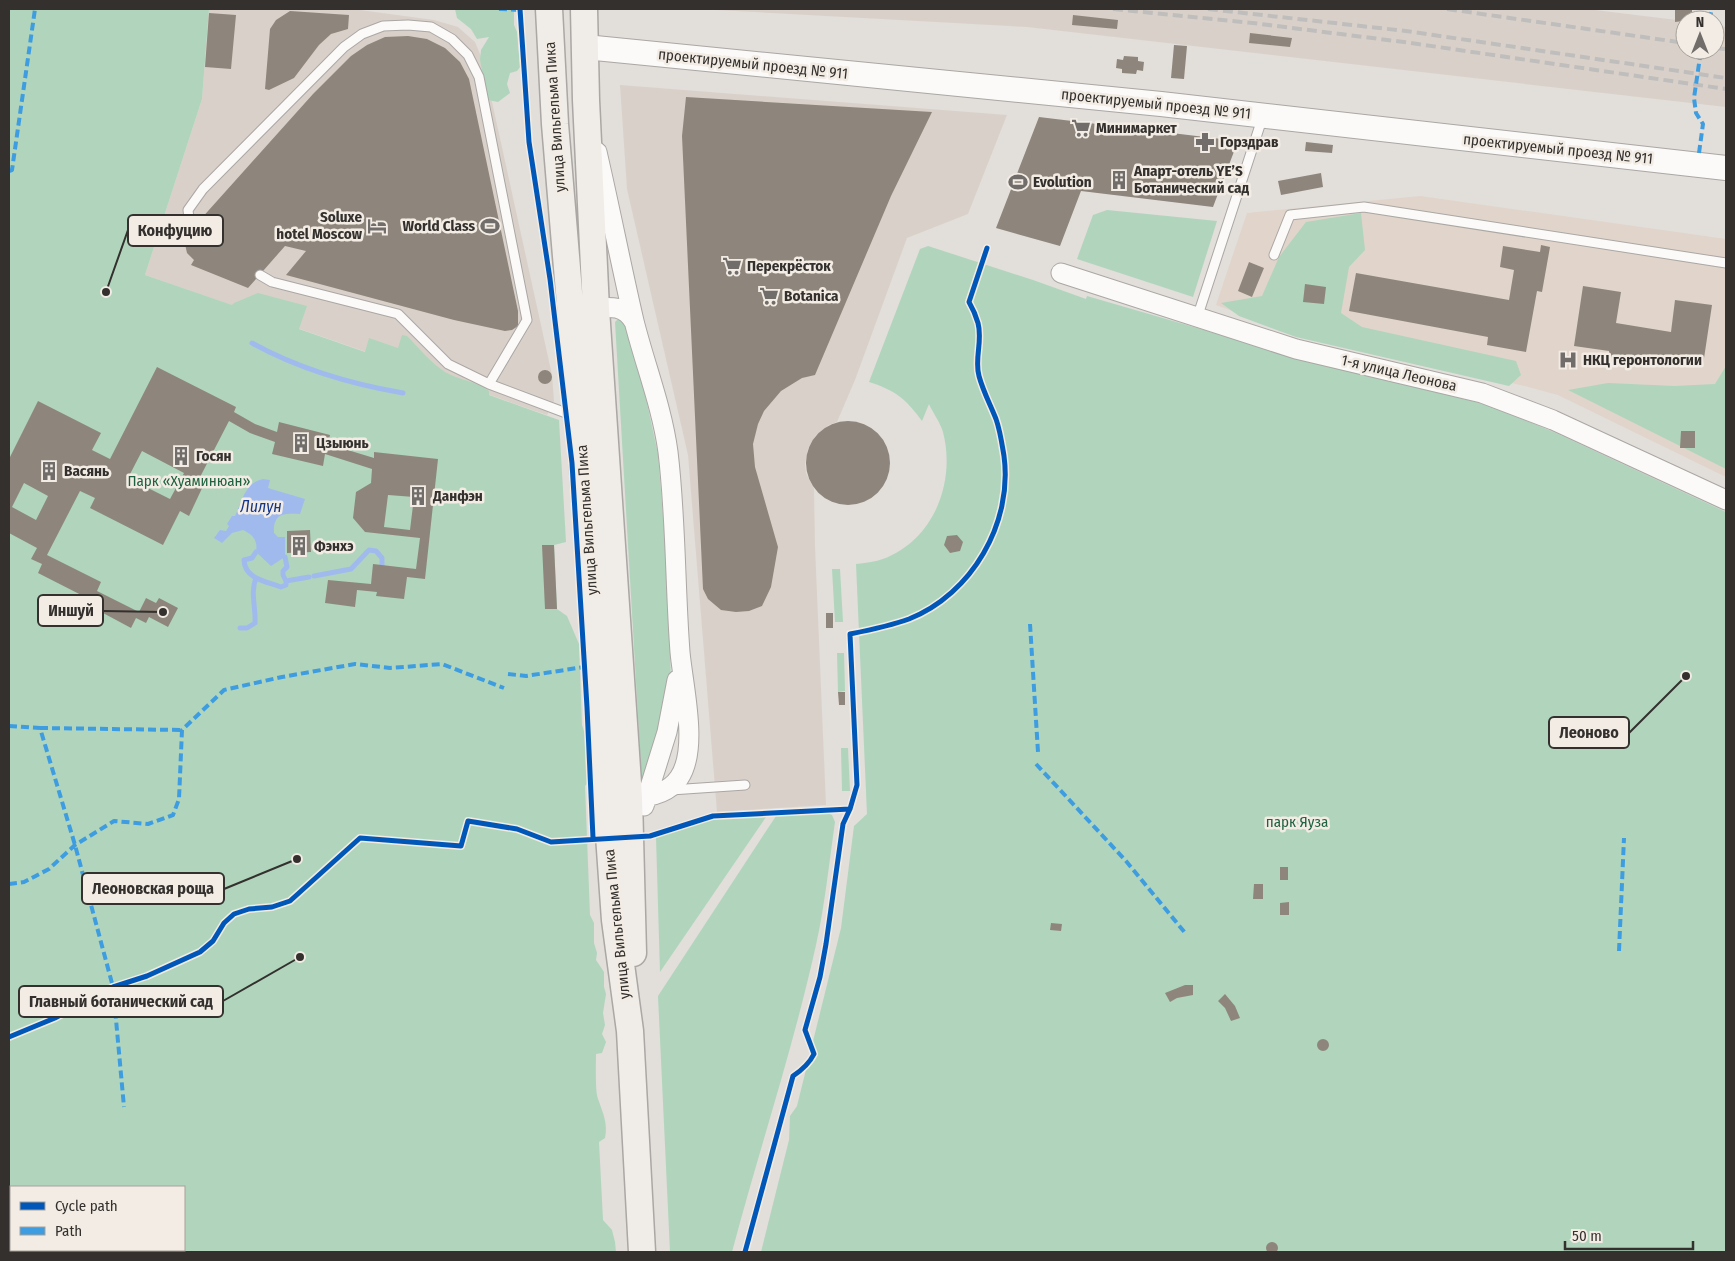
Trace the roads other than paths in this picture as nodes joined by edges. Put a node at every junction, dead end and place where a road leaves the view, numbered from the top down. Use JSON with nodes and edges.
{"nodes":[{"id":1,"x":549,"y":9,"type":"edge"},
{"id":2,"x":584,"y":9,"type":"edge"},
{"id":3,"x":585,"y":47,"type":"junction"},
{"id":4,"x":586,"y":100,"type":"junction"},
{"id":5,"x":1263,"y":115,"type":"junction"},
{"id":6,"x":1726,"y":168,"type":"edge"},
{"id":7,"x":195,"y":226,"type":"dead end"},
{"id":8,"x":1274,"y":255,"type":"dead end"},
{"id":9,"x":1726,"y":263,"type":"edge"},
{"id":10,"x":1061,"y":273,"type":"dead end"},
{"id":11,"x":260,"y":274,"type":"dead end"},
{"id":12,"x":596,"y":309,"type":"junction"},
{"id":13,"x":1197,"y":318,"type":"junction"},
{"id":14,"x":634,"y":322,"type":"junction"},
{"id":15,"x":572,"y":323,"type":"junction"},
{"id":16,"x":489,"y":384,"type":"junction"},
{"id":17,"x":579,"y":412,"type":"junction"},
{"id":18,"x":1726,"y":500,"type":"edge"},
{"id":19,"x":680,"y":652,"type":"junction"},
{"id":20,"x":605,"y":784,"type":"junction"},
{"id":21,"x":745,"y":785,"type":"dead end"},
{"id":22,"x":666,"y":790,"type":"junction"},
{"id":23,"x":638,"y":798,"type":"junction"},
{"id":24,"x":630,"y":1031,"type":"junction"},
{"id":25,"x":642,"y":1252,"type":"edge"}],
"edges":[{"from":1,"to":15,"type":"main road","name":"улица Вильгельма Пика"},
{"from":2,"to":3,"type":"main road","name":"улица Вильгельма Пика"},
{"from":3,"to":4,"type":"main road","name":"улица Вильгельма Пика"},
{"from":3,"to":5,"type":"street","name":"проектируемый проезд № 911"},
{"from":4,"to":12,"type":"main road","name":"улица Вильгельма Пика"},
{"from":4,"to":14,"type":"street"},
{"from":5,"to":6,"type":"street","name":"проектируемый проезд № 911"},
{"from":5,"to":13,"type":"lane"},
{"from":7,"to":16,"type":"lane"},
{"from":8,"to":9,"type":"lane"},
{"from":10,"to":13,"type":"street","name":"1-я улица Леонова"},
{"from":11,"to":16,"type":"lane"},
{"from":12,"to":14,"type":"street"},
{"from":12,"to":15,"type":"street"},
{"from":12,"to":23,"type":"main road","name":"улица Вильгельма Пика"},
{"from":13,"to":18,"type":"street","name":"1-я улица Леонова"},
{"from":14,"to":19,"type":"street"},
{"from":15,"to":17,"type":"main road","name":"улица Вильгельма Пика"},
{"from":16,"to":17,"type":"lane"},
{"from":17,"to":20,"type":"main road","name":"улица Вильгельма Пика"},
{"from":19,"to":22,"type":"street"},
{"from":19,"to":23,"type":"street"},
{"from":20,"to":23,"type":"street"},
{"from":20,"to":24,"type":"main road","name":"улица Вильгельма Пика"},
{"from":21,"to":22,"type":"lane"},
{"from":22,"to":23,"type":"street"},
{"from":23,"to":24,"type":"main road","name":"улица Вильгельма Пика"},
{"from":24,"to":25,"type":"main road","name":"улица Вильгельма Пика"}]}
